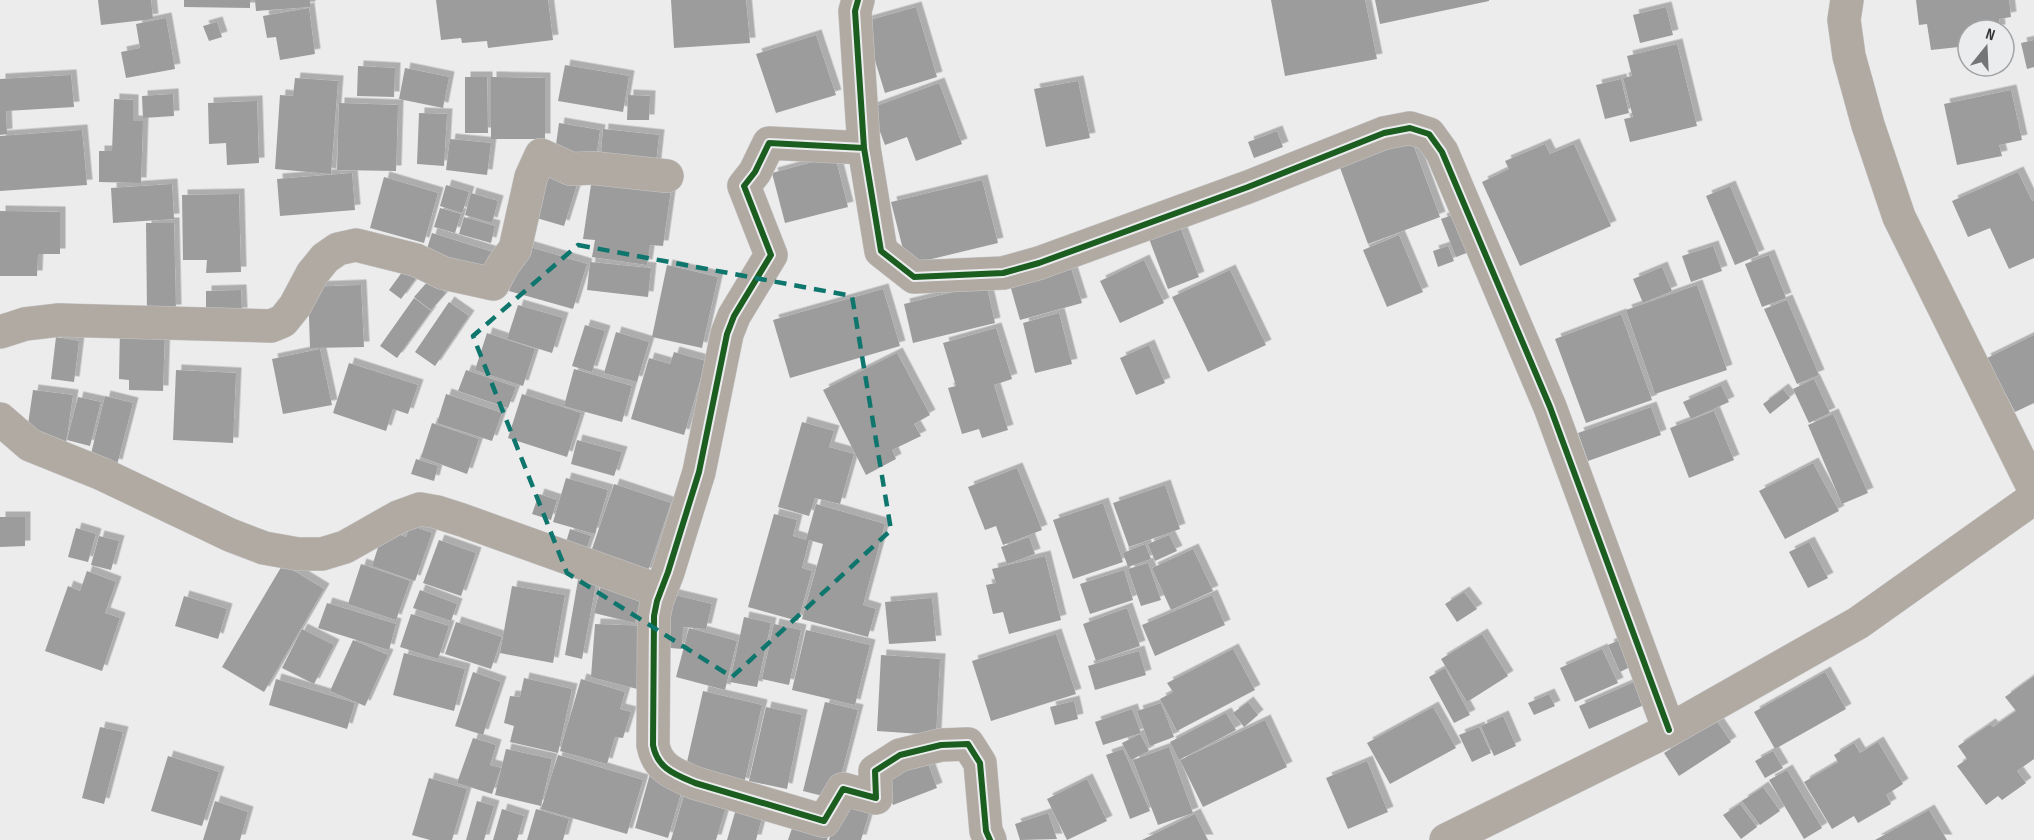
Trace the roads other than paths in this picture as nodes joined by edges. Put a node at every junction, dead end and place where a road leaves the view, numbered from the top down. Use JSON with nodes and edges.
{"nodes":[{"id":1,"x":858,"y":0,"type":"edge"},
{"id":2,"x":1847,"y":0,"type":"edge"},
{"id":3,"x":864,"y":148,"type":"junction"},
{"id":4,"x":667,"y":176,"type":"dead end"},
{"id":5,"x":0,"y":332,"type":"edge"},
{"id":6,"x":0,"y":419,"type":"edge"},
{"id":7,"x":2034,"y":489,"type":"edge"},
{"id":8,"x":2034,"y":498,"type":"edge"},
{"id":9,"x":660,"y":591,"type":"junction"},
{"id":10,"x":1669,"y":730,"type":"junction"},
{"id":11,"x":990,"y":840,"type":"edge"},
{"id":12,"x":1446,"y":840,"type":"edge"}],
"edges":[{"from":1,"to":3,"type":"street"},
{"from":2,"to":7,"type":"street"},
{"from":3,"to":9,"type":"street"},
{"from":3,"to":10,"type":"street"},
{"from":4,"to":5,"type":"street"},
{"from":6,"to":9,"type":"street"},
{"from":8,"to":10,"type":"street"},
{"from":9,"to":11,"type":"street"},
{"from":10,"to":12,"type":"street"}]}
